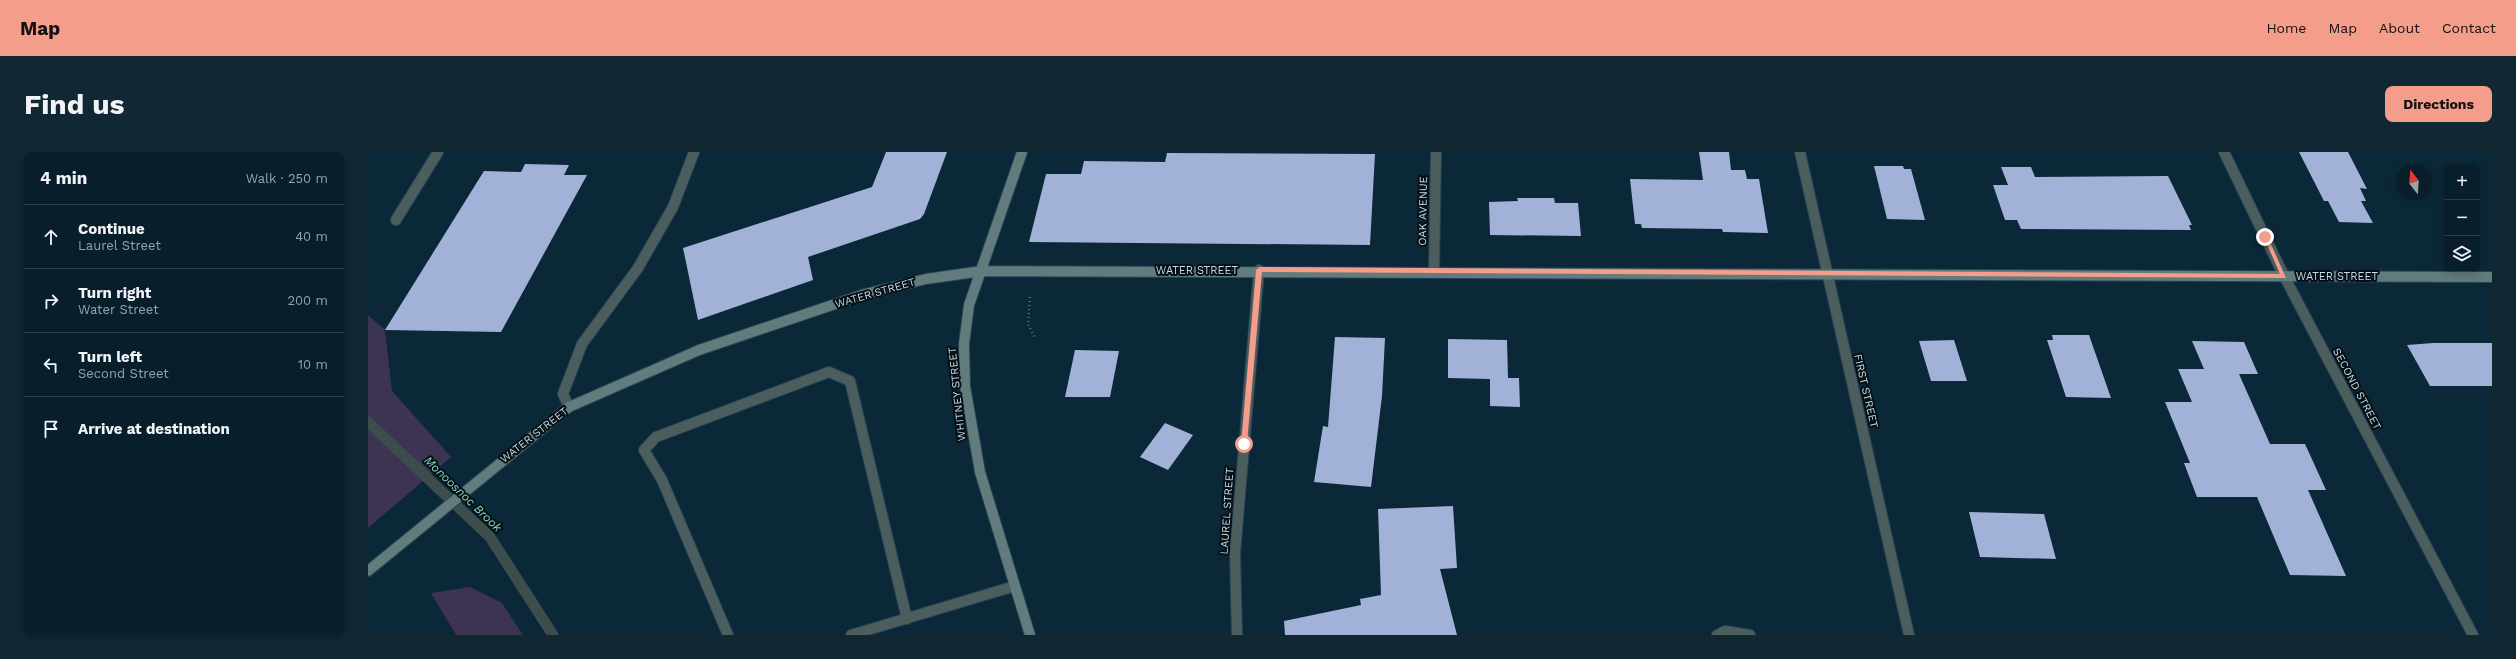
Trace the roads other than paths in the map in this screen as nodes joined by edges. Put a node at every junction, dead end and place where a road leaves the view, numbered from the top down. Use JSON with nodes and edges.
{"nodes":[{"id":1,"x":438,"y":152,"type":"edge"},
{"id":2,"x":694,"y":152,"type":"edge"},
{"id":3,"x":1022,"y":152,"type":"edge"},
{"id":4,"x":1436,"y":152,"type":"edge"},
{"id":5,"x":1800,"y":152,"type":"edge"},
{"id":6,"x":2224,"y":152,"type":"edge"},
{"id":7,"x":396,"y":220,"type":"dead end"},
{"id":8,"x":1259,"y":270,"type":"junction"},
{"id":9,"x":982,"y":271,"type":"junction"},
{"id":10,"x":1434,"y":271,"type":"junction"},
{"id":11,"x":1827,"y":274,"type":"junction"},
{"id":12,"x":2284,"y":276,"type":"junction"},
{"id":13,"x":2492,"y":277,"type":"edge"},
{"id":14,"x":569,"y":407,"type":"junction"},
{"id":15,"x":368,"y":571,"type":"edge"},
{"id":16,"x":1016,"y":586,"type":"junction"},
{"id":17,"x":907,"y":618,"type":"junction"},
{"id":18,"x":728,"y":635,"type":"edge"},
{"id":19,"x":851,"y":635,"type":"edge"},
{"id":20,"x":1030,"y":635,"type":"edge"},
{"id":21,"x":1237,"y":635,"type":"edge"},
{"id":22,"x":1717,"y":635,"type":"edge"},
{"id":23,"x":1750,"y":635,"type":"edge"},
{"id":24,"x":1909,"y":635,"type":"edge"},
{"id":25,"x":2473,"y":635,"type":"edge"}],
"edges":[{"from":1,"to":7,"type":"street"},
{"from":2,"to":14,"type":"street"},
{"from":3,"to":9,"type":"street","name":"WHITNEY STREET"},
{"from":4,"to":10,"type":"street","name":"OAK AVENUE"},
{"from":5,"to":11,"type":"street","name":"FIRST STREET"},
{"from":6,"to":12,"type":"street","name":"SECOND STREET"},
{"from":8,"to":9,"type":"street","name":"WATER STREET"},
{"from":8,"to":10,"type":"street","name":"WATER STREET"},
{"from":8,"to":21,"type":"street","name":"LAUREL STREET"},
{"from":9,"to":14,"type":"street","name":"WATER STREET"},
{"from":9,"to":16,"type":"street","name":"WHITNEY STREET"},
{"from":10,"to":11,"type":"street","name":"WATER STREET"},
{"from":11,"to":12,"type":"street","name":"WATER STREET"},
{"from":11,"to":24,"type":"street","name":"FIRST STREET"},
{"from":12,"to":13,"type":"street","name":"WATER STREET"},
{"from":12,"to":25,"type":"street","name":"SECOND STREET"},
{"from":14,"to":15,"type":"street","name":"WATER STREET"},
{"from":16,"to":17,"type":"street"},
{"from":16,"to":20,"type":"street","name":"WHITNEY STREET"},
{"from":17,"to":18,"type":"street"},
{"from":17,"to":19,"type":"street"},
{"from":22,"to":23,"type":"street"}]}
